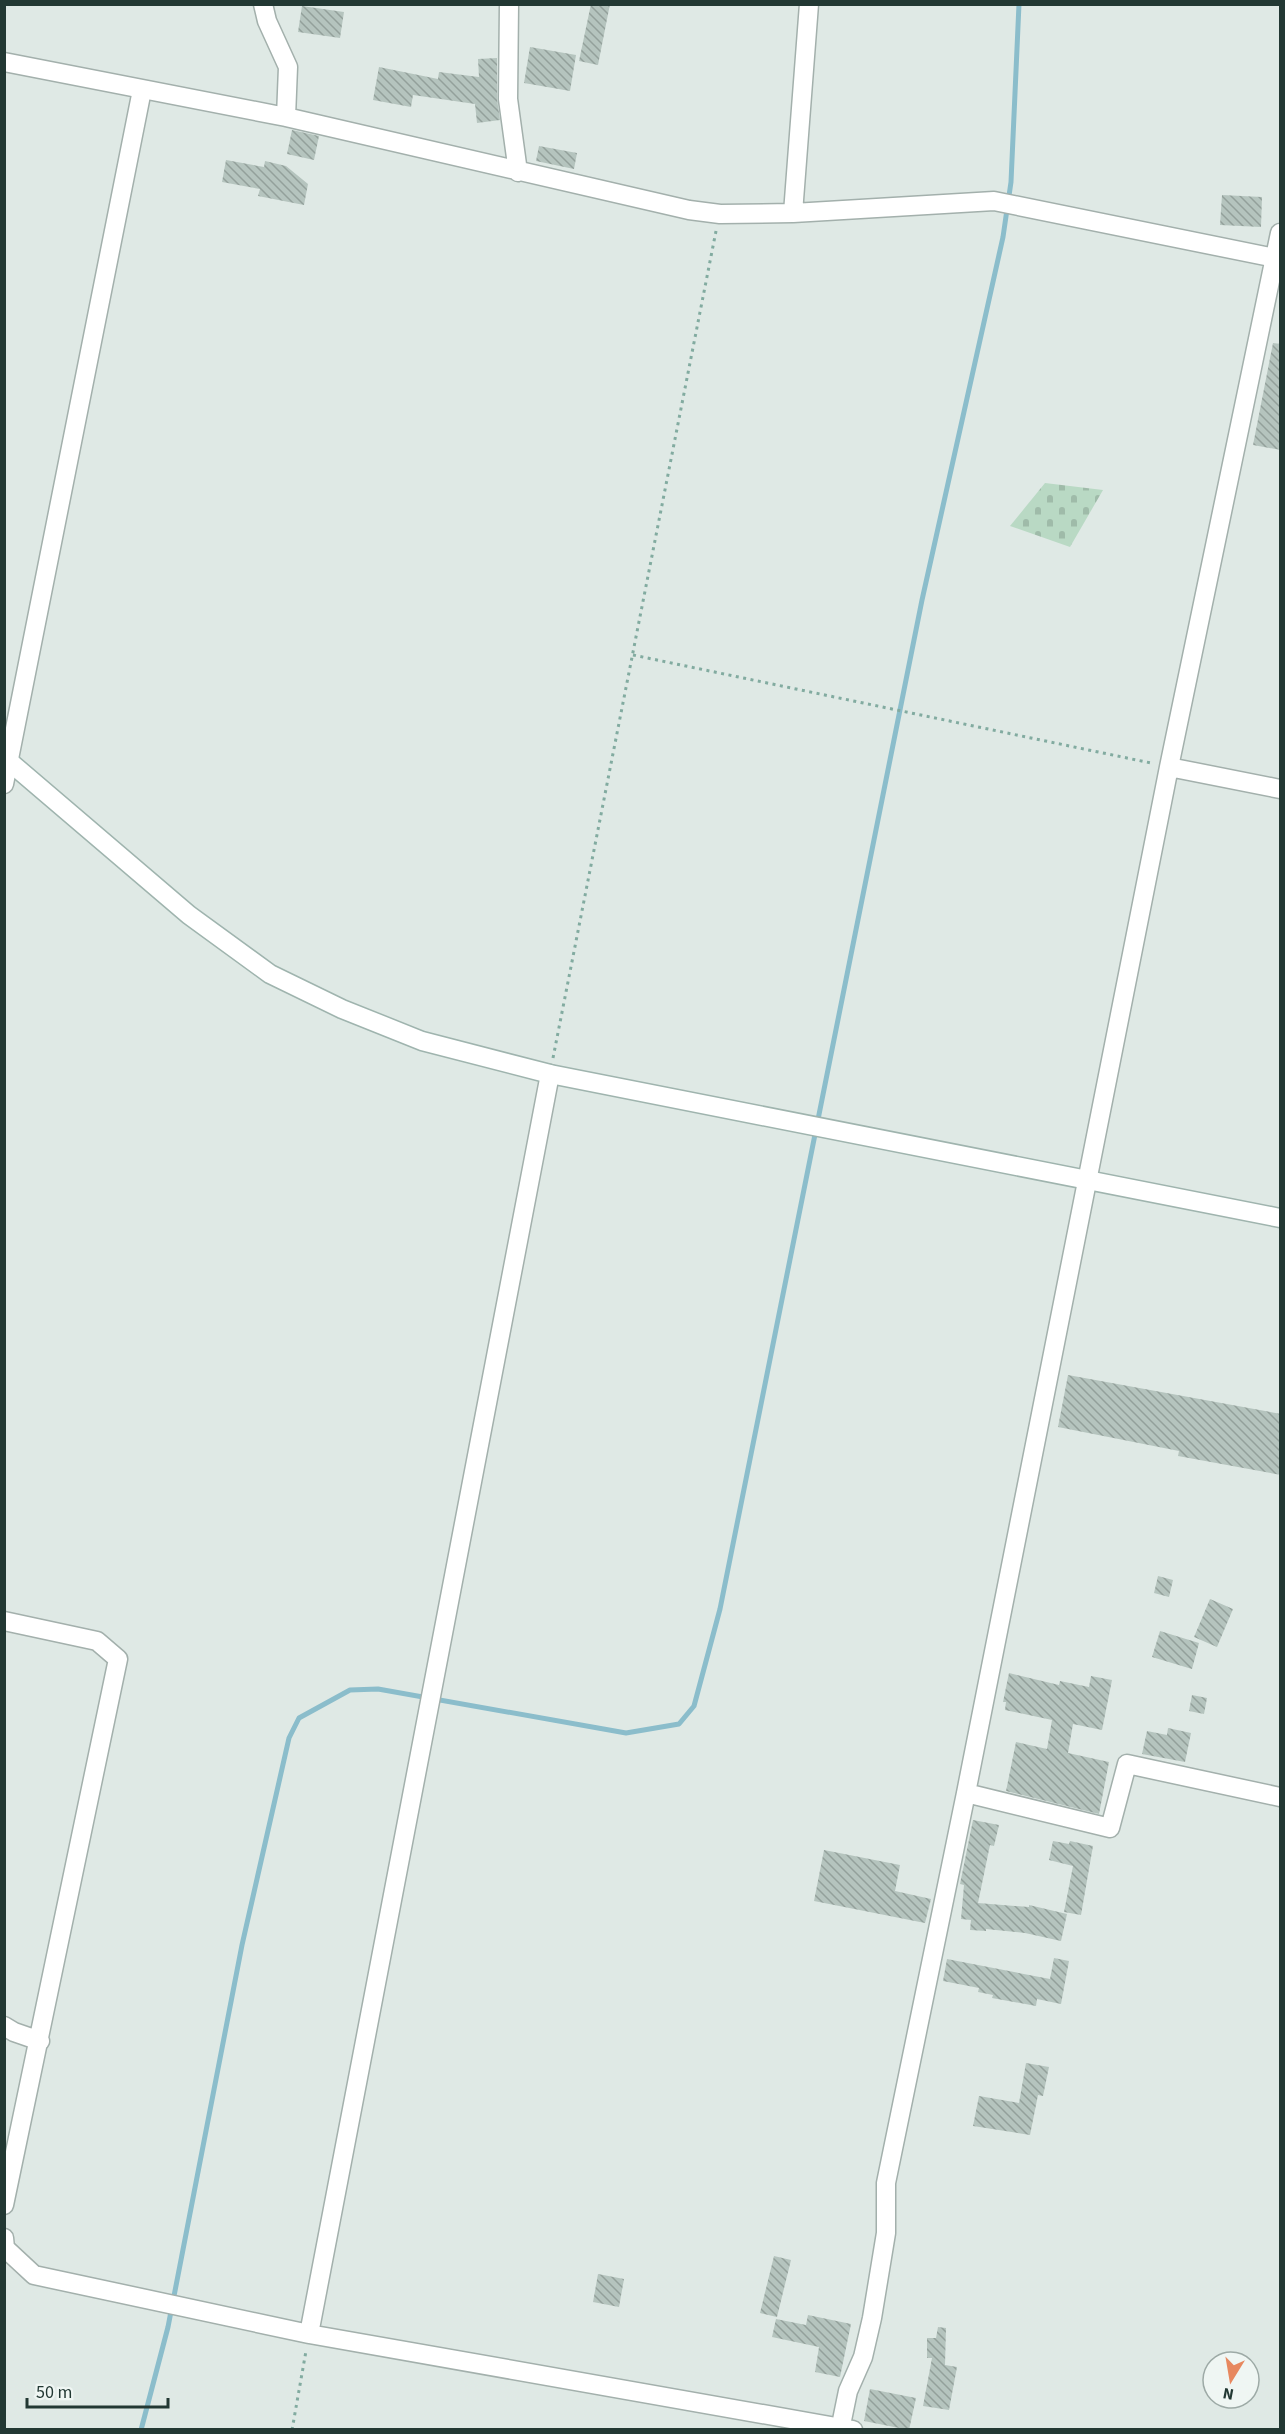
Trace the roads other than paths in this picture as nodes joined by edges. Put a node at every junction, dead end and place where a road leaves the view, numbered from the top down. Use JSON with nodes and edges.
{"nodes":[{"id":1,"x":263,"y":4,"type":"edge"},
{"id":2,"x":509,"y":4,"type":"edge"},
{"id":3,"x":809,"y":4,"type":"edge"},
{"id":4,"x":4,"y":62,"type":"edge"},
{"id":5,"x":142,"y":90,"type":"junction"},
{"id":6,"x":286,"y":117,"type":"junction"},
{"id":7,"x":518,"y":172,"type":"junction"},
{"id":8,"x":793,"y":213,"type":"junction"},
{"id":9,"x":1281,"y":233,"type":"edge"},
{"id":10,"x":1278,"y":259,"type":"edge"},
{"id":11,"x":7,"y":759,"type":"edge"},
{"id":12,"x":1169,"y":767,"type":"junction"},
{"id":13,"x":4,"y":784,"type":"edge"},
{"id":14,"x":1281,"y":789,"type":"edge"},
{"id":15,"x":550,"y":1074,"type":"junction"},
{"id":16,"x":1087,"y":1180,"type":"junction"},
{"id":17,"x":1281,"y":1218,"type":"edge"},
{"id":18,"x":4,"y":1621,"type":"edge"},
{"id":19,"x":966,"y":1793,"type":"junction"},
{"id":20,"x":1281,"y":1797,"type":"edge"},
{"id":21,"x":4,"y":2026,"type":"edge"},
{"id":22,"x":40,"y":2041,"type":"junction"},
{"id":23,"x":4,"y":2205,"type":"edge"},
{"id":24,"x":4,"y":2238,"type":"edge"},
{"id":25,"x":309,"y":2334,"type":"junction"},
{"id":26,"x":844,"y":2429,"type":"edge"}],
"edges":[{"from":1,"to":6,"type":"street"},
{"from":2,"to":7,"type":"street"},
{"from":3,"to":8,"type":"street"},
{"from":4,"to":5,"type":"street"},
{"from":5,"to":6,"type":"street"},
{"from":5,"to":11,"type":"street"},
{"from":6,"to":7,"type":"street"},
{"from":7,"to":8,"type":"street"},
{"from":8,"to":10,"type":"street"},
{"from":9,"to":10,"type":"street"},
{"from":10,"to":12,"type":"street"},
{"from":11,"to":13,"type":"street"},
{"from":11,"to":15,"type":"street"},
{"from":12,"to":14,"type":"street"},
{"from":12,"to":16,"type":"street"},
{"from":15,"to":16,"type":"street"},
{"from":15,"to":25,"type":"street"},
{"from":16,"to":17,"type":"street"},
{"from":16,"to":19,"type":"street"},
{"from":18,"to":22,"type":"street"},
{"from":19,"to":20,"type":"street"},
{"from":19,"to":26,"type":"street"},
{"from":21,"to":22,"type":"street"},
{"from":22,"to":23,"type":"street"},
{"from":24,"to":25,"type":"street"},
{"from":25,"to":26,"type":"street"}]}
